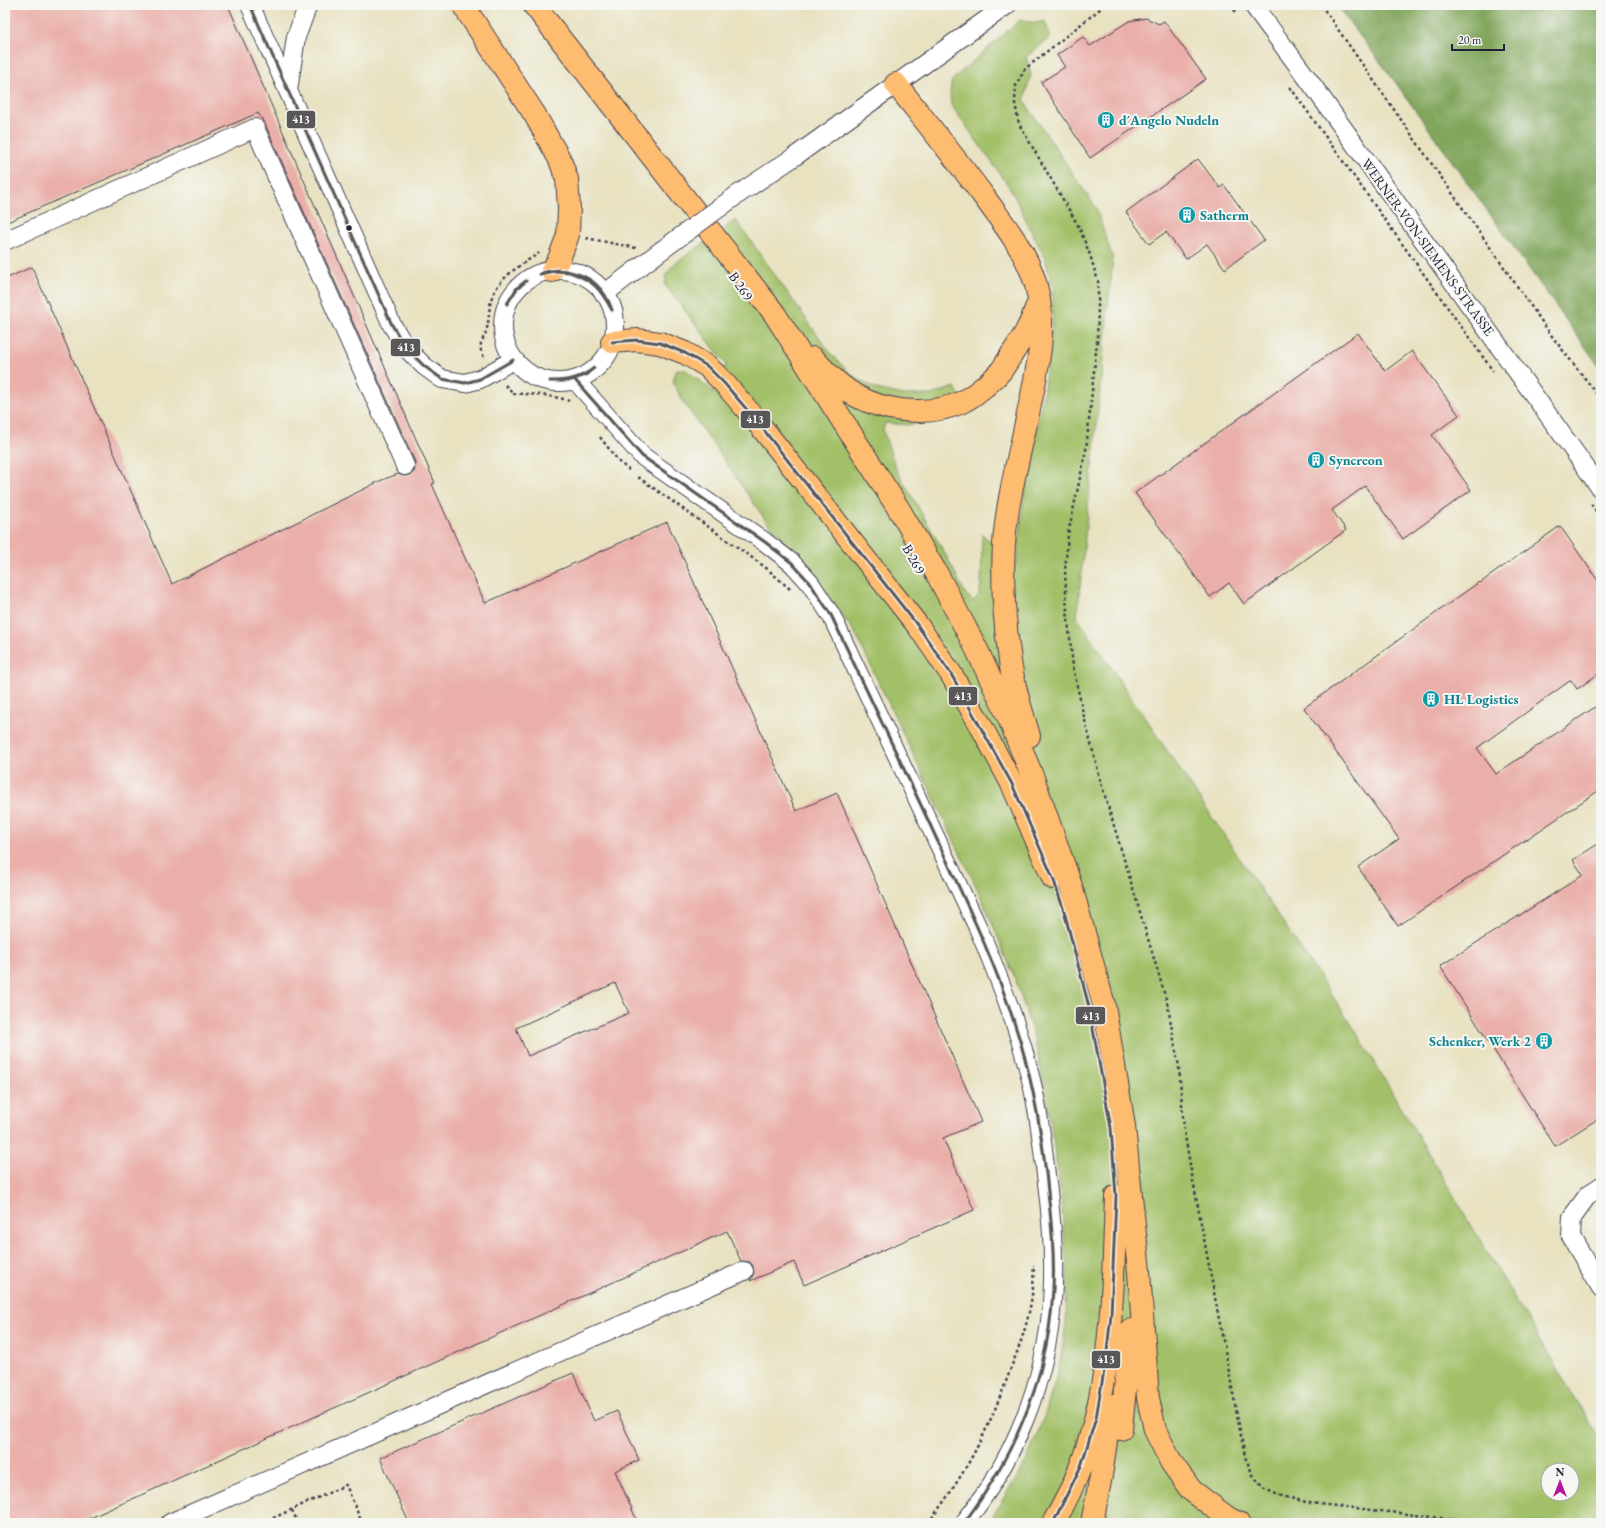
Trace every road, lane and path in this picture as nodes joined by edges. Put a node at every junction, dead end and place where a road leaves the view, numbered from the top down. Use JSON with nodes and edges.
{"nodes":[{"id":1,"x":250,"y":5,"type":"edge"},
{"id":2,"x":308,"y":5,"type":"edge"},
{"id":3,"x":463,"y":5,"type":"edge"},
{"id":4,"x":534,"y":5,"type":"edge"},
{"id":5,"x":1007,"y":5,"type":"edge"},
{"id":6,"x":1105,"y":5,"type":"edge"},
{"id":7,"x":1253,"y":5,"type":"edge"},
{"id":8,"x":1321,"y":5,"type":"edge"},
{"id":9,"x":896,"y":84,"type":"junction"},
{"id":10,"x":288,"y":91,"type":"junction"},
{"id":11,"x":568,"y":235,"type":"junction"},
{"id":12,"x":5,"y":241,"type":"edge"},
{"id":13,"x":639,"y":248,"type":"dead end"},
{"id":14,"x":540,"y":252,"type":"dead end"},
{"id":15,"x":552,"y":270,"type":"junction"},
{"id":16,"x":604,"y":294,"type":"junction"},
{"id":17,"x":1039,"y":297,"type":"junction"},
{"id":18,"x":774,"y":313,"type":"junction"},
{"id":19,"x":612,"y":342,"type":"junction"},
{"id":20,"x":513,"y":360,"type":"junction"},
{"id":21,"x":494,"y":371,"type":"junction"},
{"id":22,"x":575,"y":380,"type":"junction"},
{"id":23,"x":1601,"y":399,"type":"edge"},
{"id":24,"x":573,"y":403,"type":"dead end"},
{"id":25,"x":597,"y":433,"type":"dead end"},
{"id":26,"x":405,"y":466,"type":"dead end"},
{"id":27,"x":631,"y":472,"type":"dead end"},
{"id":28,"x":637,"y":476,"type":"dead end"},
{"id":29,"x":1601,"y":489,"type":"edge"},
{"id":30,"x":792,"y":592,"type":"dead end"},
{"id":31,"x":1062,"y":882,"type":"junction"},
{"id":32,"x":1601,"y":1186,"type":"edge"},
{"id":33,"x":1123,"y":1196,"type":"junction"},
{"id":34,"x":1034,"y":1258,"type":"dead end"},
{"id":35,"x":744,"y":1271,"type":"dead end"},
{"id":36,"x":1601,"y":1288,"type":"edge"},
{"id":37,"x":292,"y":1510,"type":"junction"},
{"id":38,"x":170,"y":1523,"type":"edge"},
{"id":39,"x":262,"y":1523,"type":"edge"},
{"id":40,"x":298,"y":1523,"type":"edge"},
{"id":41,"x":362,"y":1523,"type":"edge"},
{"id":42,"x":928,"y":1523,"type":"edge"},
{"id":43,"x":964,"y":1523,"type":"edge"},
{"id":44,"x":1053,"y":1523,"type":"edge"},
{"id":45,"x":1092,"y":1523,"type":"edge"},
{"id":46,"x":1105,"y":1523,"type":"edge"},
{"id":47,"x":1238,"y":1523,"type":"edge"},
{"id":48,"x":1486,"y":1523,"type":"edge"}],
"edges":[{"from":1,"to":10,"type":"street"},
{"from":2,"to":10,"type":"street"},
{"from":3,"to":11,"type":"main road"},
{"from":4,"to":18,"type":"main road"},
{"from":4,"to":31,"type":"main road","name":"B 269","number":"B 269"},
{"from":5,"to":9,"type":"street"},
{"from":6,"to":48,"type":"path"},
{"from":7,"to":29,"type":"street","name":"WERNER-VON-SIEMENS-STRASSE"},
{"from":8,"to":23,"type":"path"},
{"from":9,"to":16,"type":"street","bridge":true},
{"from":9,"to":17,"type":"main road"},
{"from":10,"to":21,"type":"street"},
{"from":11,"to":13,"type":"path"},
{"from":11,"to":15,"type":"main road"},
{"from":12,"to":26,"type":"street"},
{"from":14,"to":21,"type":"path"},
{"from":15,"to":16,"type":"street"},
{"from":15,"to":20,"type":"street"},
{"from":16,"to":19,"type":"street"},
{"from":17,"to":18,"type":"main road"},
{"from":17,"to":31,"type":"main road"},
{"from":18,"to":31,"type":"main road"},
{"from":19,"to":22,"type":"street"},
{"from":19,"to":31,"type":"main road"},
{"from":20,"to":21,"type":"street"},
{"from":20,"to":22,"type":"street"},
{"from":21,"to":24,"type":"path"},
{"from":22,"to":43,"type":"street"},
{"from":25,"to":27,"type":"path"},
{"from":28,"to":30,"type":"path"},
{"from":31,"to":33,"type":"main road","name":"B 269","number":"B 269"},
{"from":32,"to":36,"type":"street"},
{"from":33,"to":44,"type":"main road"},
{"from":33,"to":45,"type":"main road"},
{"from":33,"to":46,"type":"main road"},
{"from":33,"to":47,"type":"main road"},
{"from":34,"to":42,"type":"path"},
{"from":35,"to":38,"type":"street"},
{"from":37,"to":39,"type":"path"},
{"from":37,"to":40,"type":"path"},
{"from":37,"to":41,"type":"path"}]}
